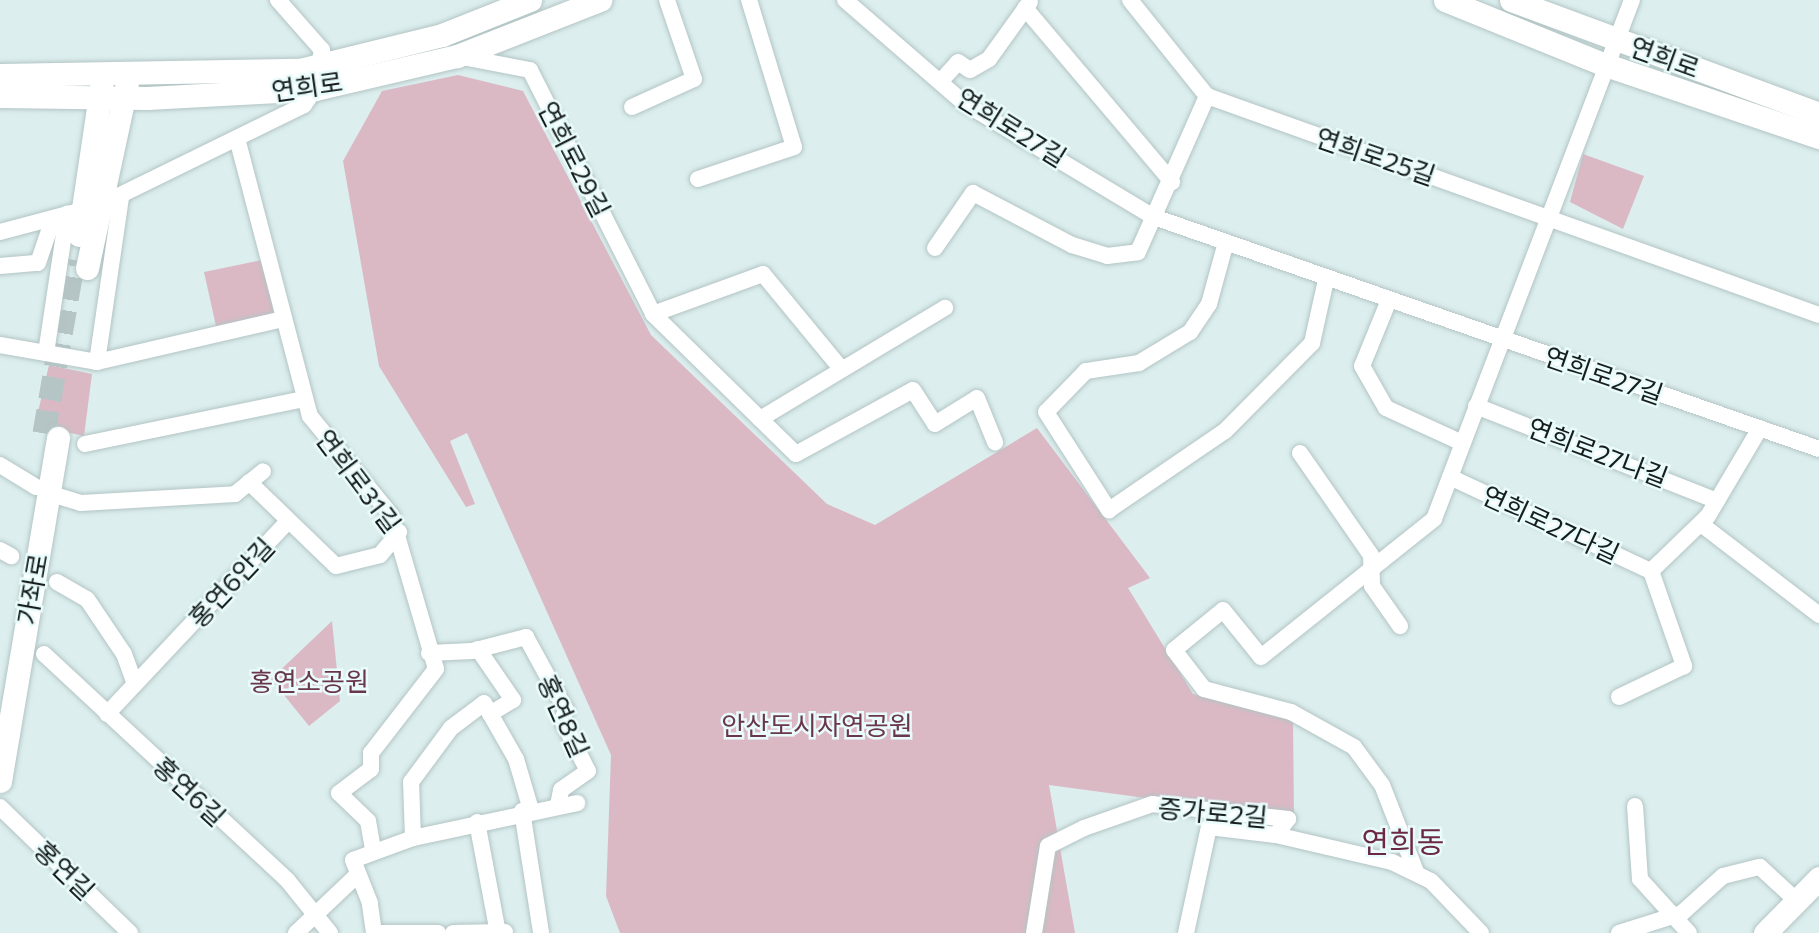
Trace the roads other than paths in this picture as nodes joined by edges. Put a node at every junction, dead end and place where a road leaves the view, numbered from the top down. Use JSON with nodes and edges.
{"nodes":[{"id":1,"x":278,"y":0,"type":"edge"},
{"id":2,"x":530,"y":0,"type":"edge"},
{"id":3,"x":600,"y":0,"type":"edge"},
{"id":4,"x":667,"y":0,"type":"edge"},
{"id":5,"x":749,"y":0,"type":"edge"},
{"id":6,"x":845,"y":0,"type":"edge"},
{"id":7,"x":1130,"y":0,"type":"edge"},
{"id":8,"x":1445,"y":0,"type":"edge"},
{"id":9,"x":1511,"y":0,"type":"edge"},
{"id":10,"x":1632,"y":0,"type":"edge"},
{"id":11,"x":1028,"y":4,"type":"edge"},
{"id":12,"x":1614,"y":38,"type":"junction"},
{"id":13,"x":457,"y":56,"type":"junction"},
{"id":14,"x":1603,"y":64,"type":"junction"},
{"id":15,"x":322,"y":65,"type":"junction"},
{"id":16,"x":0,"y":75,"type":"edge"},
{"id":17,"x":941,"y":81,"type":"junction"},
{"id":18,"x":101,"y":86,"type":"junction"},
{"id":19,"x":126,"y":86,"type":"junction"},
{"id":20,"x":315,"y":89,"type":"junction"},
{"id":21,"x":0,"y":96,"type":"edge"},
{"id":22,"x":1207,"y":96,"type":"junction"},
{"id":23,"x":632,"y":107,"type":"dead end"},
{"id":24,"x":1819,"y":114,"type":"edge"},
{"id":25,"x":1819,"y":137,"type":"edge"},
{"id":26,"x":238,"y":142,"type":"junction"},
{"id":27,"x":698,"y":179,"type":"dead end"},
{"id":28,"x":1172,"y":182,"type":"junction"},
{"id":29,"x":86,"y":208,"type":"junction"},
{"id":30,"x":1546,"y":215,"type":"junction"},
{"id":31,"x":1154,"y":217,"type":"junction"},
{"id":32,"x":0,"y":232,"type":"edge"},
{"id":33,"x":1226,"y":242,"type":"junction"},
{"id":34,"x":935,"y":248,"type":"dead end"},
{"id":35,"x":80,"y":264,"type":"tunnel mouth"},
{"id":36,"x":0,"y":266,"type":"edge"},
{"id":37,"x":1326,"y":279,"type":"junction"},
{"id":38,"x":1389,"y":300,"type":"junction"},
{"id":39,"x":945,"y":308,"type":"dead end"},
{"id":40,"x":653,"y":314,"type":"junction"},
{"id":41,"x":1819,"y":314,"type":"edge"},
{"id":42,"x":283,"y":319,"type":"junction"},
{"id":43,"x":1501,"y":339,"type":"junction"},
{"id":44,"x":0,"y":345,"type":"edge"},
{"id":45,"x":46,"y":353,"type":"junction"},
{"id":46,"x":97,"y":362,"type":"junction"},
{"id":47,"x":842,"y":370,"type":"junction"},
{"id":48,"x":304,"y":399,"type":"junction"},
{"id":49,"x":1476,"y":406,"type":"junction"},
{"id":50,"x":760,"y":419,"type":"junction"},
{"id":51,"x":1760,"y":428,"type":"junction"},
{"id":52,"x":51,"y":435,"type":"tunnel mouth"},
{"id":53,"x":995,"y":442,"type":"dead end"},
{"id":54,"x":1462,"y":443,"type":"junction"},
{"id":55,"x":85,"y":444,"type":"dead end"},
{"id":56,"x":1819,"y":449,"type":"edge"},
{"id":57,"x":1300,"y":453,"type":"dead end"},
{"id":58,"x":0,"y":465,"type":"edge"},
{"id":59,"x":263,"y":471,"type":"dead end"},
{"id":60,"x":1450,"y":477,"type":"junction"},
{"id":61,"x":249,"y":482,"type":"junction"},
{"id":62,"x":42,"y":490,"type":"junction"},
{"id":63,"x":1717,"y":501,"type":"junction"},
{"id":64,"x":287,"y":522,"type":"junction"},
{"id":65,"x":1701,"y":524,"type":"junction"},
{"id":66,"x":399,"y":532,"type":"junction"},
{"id":67,"x":1374,"y":568,"type":"junction"},
{"id":68,"x":1651,"y":571,"type":"junction"},
{"id":69,"x":57,"y":582,"type":"dead end"},
{"id":70,"x":1819,"y":615,"type":"edge"},
{"id":71,"x":1400,"y":626,"type":"dead end"},
{"id":72,"x":478,"y":649,"type":"junction"},
{"id":73,"x":429,"y":653,"type":"junction"},
{"id":74,"x":44,"y":654,"type":"dead end"},
{"id":75,"x":135,"y":684,"type":"junction"},
{"id":76,"x":1619,"y":697,"type":"dead end"},
{"id":77,"x":0,"y":698,"type":"edge"},
{"id":78,"x":107,"y":714,"type":"junction"},
{"id":79,"x":490,"y":714,"type":"junction"},
{"id":80,"x":0,"y":781,"type":"edge"},
{"id":81,"x":577,"y":803,"type":"dead end"},
{"id":82,"x":558,"y":805,"type":"junction"},
{"id":83,"x":1635,"y":806,"type":"dead end"},
{"id":84,"x":0,"y":807,"type":"edge"},
{"id":85,"x":526,"y":810,"type":"junction"},
{"id":86,"x":477,"y":822,"type":"junction"},
{"id":87,"x":1276,"y":835,"type":"junction"},
{"id":88,"x":413,"y":838,"type":"junction"},
{"id":89,"x":373,"y":850,"type":"junction"},
{"id":90,"x":1416,"y":872,"type":"junction"},
{"id":91,"x":356,"y":876,"type":"junction"},
{"id":92,"x":1819,"y":878,"type":"edge"},
{"id":93,"x":1808,"y":901,"type":"edge"},
{"id":94,"x":315,"y":915,"type":"junction"},
{"id":95,"x":1673,"y":916,"type":"junction"},
{"id":96,"x":501,"y":932,"type":"edge"},
{"id":97,"x":130,"y":933,"type":"edge"},
{"id":98,"x":296,"y":933,"type":"edge"},
{"id":99,"x":330,"y":933,"type":"edge"},
{"id":100,"x":374,"y":933,"type":"edge"},
{"id":101,"x":380,"y":933,"type":"edge"},
{"id":102,"x":438,"y":933,"type":"edge"},
{"id":103,"x":453,"y":933,"type":"edge"},
{"id":104,"x":541,"y":933,"type":"edge"},
{"id":105,"x":1034,"y":933,"type":"edge"},
{"id":106,"x":1186,"y":933,"type":"edge"},
{"id":107,"x":1481,"y":933,"type":"edge"},
{"id":108,"x":1619,"y":933,"type":"edge"},
{"id":109,"x":1689,"y":933,"type":"edge"},
{"id":110,"x":1765,"y":933,"type":"edge"},
{"id":111,"x":1787,"y":933,"type":"edge"}],
"edges":[{"from":1,"to":15,"type":"street"},
{"from":2,"to":15,"type":"main road","name":"연희로"},
{"from":3,"to":13,"type":"main road","name":"연희로"},
{"from":4,"to":23,"type":"street"},
{"from":5,"to":27,"type":"street"},
{"from":6,"to":17,"type":"street","name":"연희로27길"},
{"from":7,"to":22,"type":"street"},
{"from":8,"to":14,"type":"main road","name":"연희로"},
{"from":9,"to":12,"type":"main road","name":"연희로"},
{"from":10,"to":12,"type":"street"},
{"from":11,"to":17,"type":"street"},
{"from":11,"to":28,"type":"street"},
{"from":12,"to":14,"type":"street"},
{"from":12,"to":24,"type":"main road","name":"연희로"},
{"from":13,"to":20,"type":"main road","name":"연희로"},
{"from":13,"to":40,"type":"street","name":"연희로29길"},
{"from":14,"to":25,"type":"main road","name":"연희로"},
{"from":14,"to":30,"type":"street","name":"연희로"},
{"from":15,"to":19,"type":"main road","name":"연희로"},
{"from":15,"to":20,"type":"street"},
{"from":16,"to":18,"type":"main road","name":"연희로"},
{"from":17,"to":31,"type":"street","name":"연희로27길"},
{"from":18,"to":19,"type":"main road","name":"연희로"},
{"from":18,"to":21,"type":"main road","name":"연희로"},
{"from":18,"to":29,"type":"main road"},
{"from":19,"to":20,"type":"main road","name":"연희로"},
{"from":19,"to":29,"type":"main road"},
{"from":20,"to":26,"type":"street"},
{"from":22,"to":28,"type":"street"},
{"from":22,"to":30,"type":"street","name":"연희로25길"},
{"from":26,"to":29,"type":"street"},
{"from":26,"to":42,"type":"street","name":"연희로31길"},
{"from":28,"to":31,"type":"street"},
{"from":29,"to":32,"type":"street"},
{"from":29,"to":35,"type":"main road"},
{"from":29,"to":36,"type":"street"},
{"from":29,"to":45,"type":"street"},
{"from":29,"to":46,"type":"street"},
{"from":30,"to":41,"type":"street","name":"연희로25길"},
{"from":30,"to":43,"type":"street"},
{"from":31,"to":33,"type":"street","name":"연희로27길"},
{"from":31,"to":34,"type":"street"},
{"from":33,"to":37,"type":"street","name":"연희로27길"},
{"from":33,"to":37,"type":"street"},
{"from":37,"to":38,"type":"street","name":"연희로27길"},
{"from":38,"to":43,"type":"street","name":"연희로27길"},
{"from":38,"to":54,"type":"street"},
{"from":39,"to":47,"type":"street"},
{"from":40,"to":47,"type":"street"},
{"from":40,"to":50,"type":"street","name":"연희로29길"},
{"from":42,"to":46,"type":"street"},
{"from":42,"to":48,"type":"street","name":"연희로31길"},
{"from":43,"to":49,"type":"street"},
{"from":43,"to":51,"type":"street","name":"연희로27길"},
{"from":44,"to":45,"type":"street"},
{"from":45,"to":46,"type":"street"},
{"from":47,"to":50,"type":"street"},
{"from":48,"to":55,"type":"street","name":"연희로31길"},
{"from":48,"to":66,"type":"street","name":"연희로31길"},
{"from":49,"to":54,"type":"street"},
{"from":49,"to":63,"type":"street","name":"연희로27나길"},
{"from":50,"to":53,"type":"street","name":"연희로29길"},
{"from":51,"to":56,"type":"street","name":"연희로27길"},
{"from":51,"to":63,"type":"street","name":"연희로27다길"},
{"from":52,"to":62,"type":"main road","name":"가좌로"},
{"from":54,"to":60,"type":"street"},
{"from":57,"to":67,"type":"street"},
{"from":58,"to":62,"type":"street"},
{"from":59,"to":61,"type":"street"},
{"from":60,"to":67,"type":"street"},
{"from":60,"to":68,"type":"street","name":"연희로27다길"},
{"from":61,"to":62,"type":"street"},
{"from":61,"to":64,"type":"street"},
{"from":62,"to":77,"type":"main road"},
{"from":62,"to":80,"type":"main road","name":"가좌로"},
{"from":63,"to":65,"type":"street","name":"연희로27다길"},
{"from":64,"to":66,"type":"street","name":"홍연6안길"},
{"from":64,"to":75,"type":"street","name":"홍연6안길"},
{"from":65,"to":68,"type":"street","name":"연희로27다길"},
{"from":65,"to":70,"type":"street"},
{"from":66,"to":73,"type":"street","name":"연희로31길"},
{"from":67,"to":71,"type":"street"},
{"from":67,"to":90,"type":"street"},
{"from":68,"to":76,"type":"street","name":"연희로27다길"},
{"from":69,"to":75,"type":"street","name":"가좌로"},
{"from":72,"to":73,"type":"street"},
{"from":72,"to":79,"type":"street","name":"홍연8길"},
{"from":72,"to":82,"type":"street","name":"홍연8길"},
{"from":73,"to":89,"type":"street"},
{"from":74,"to":78,"type":"street","name":"홍연6길"},
{"from":75,"to":78,"type":"street","name":"홍연6안길"},
{"from":78,"to":94,"type":"street","name":"홍연6길"},
{"from":79,"to":85,"type":"street"},
{"from":79,"to":88,"type":"street"},
{"from":81,"to":82,"type":"street"},
{"from":82,"to":85,"type":"street"},
{"from":83,"to":95,"type":"street"},
{"from":84,"to":97,"type":"street","name":"홍연길"},
{"from":85,"to":86,"type":"street"},
{"from":85,"to":104,"type":"street"},
{"from":86,"to":88,"type":"street"},
{"from":86,"to":96,"type":"street"},
{"from":87,"to":90,"type":"street"},
{"from":87,"to":105,"type":"street","name":"증가로2길"},
{"from":87,"to":106,"type":"street"},
{"from":88,"to":89,"type":"street"},
{"from":89,"to":91,"type":"street"},
{"from":90,"to":107,"type":"street"},
{"from":91,"to":94,"type":"street"},
{"from":91,"to":100,"type":"street"},
{"from":92,"to":93,"type":"main road"},
{"from":93,"to":95,"type":"street"},
{"from":93,"to":110,"type":"main road"},
{"from":93,"to":111,"type":"main road"},
{"from":94,"to":98,"type":"street"},
{"from":94,"to":99,"type":"street","name":"홍연6길"},
{"from":95,"to":108,"type":"street"},
{"from":95,"to":109,"type":"street"},
{"from":96,"to":103,"type":"street"},
{"from":101,"to":102,"type":"street"}]}
